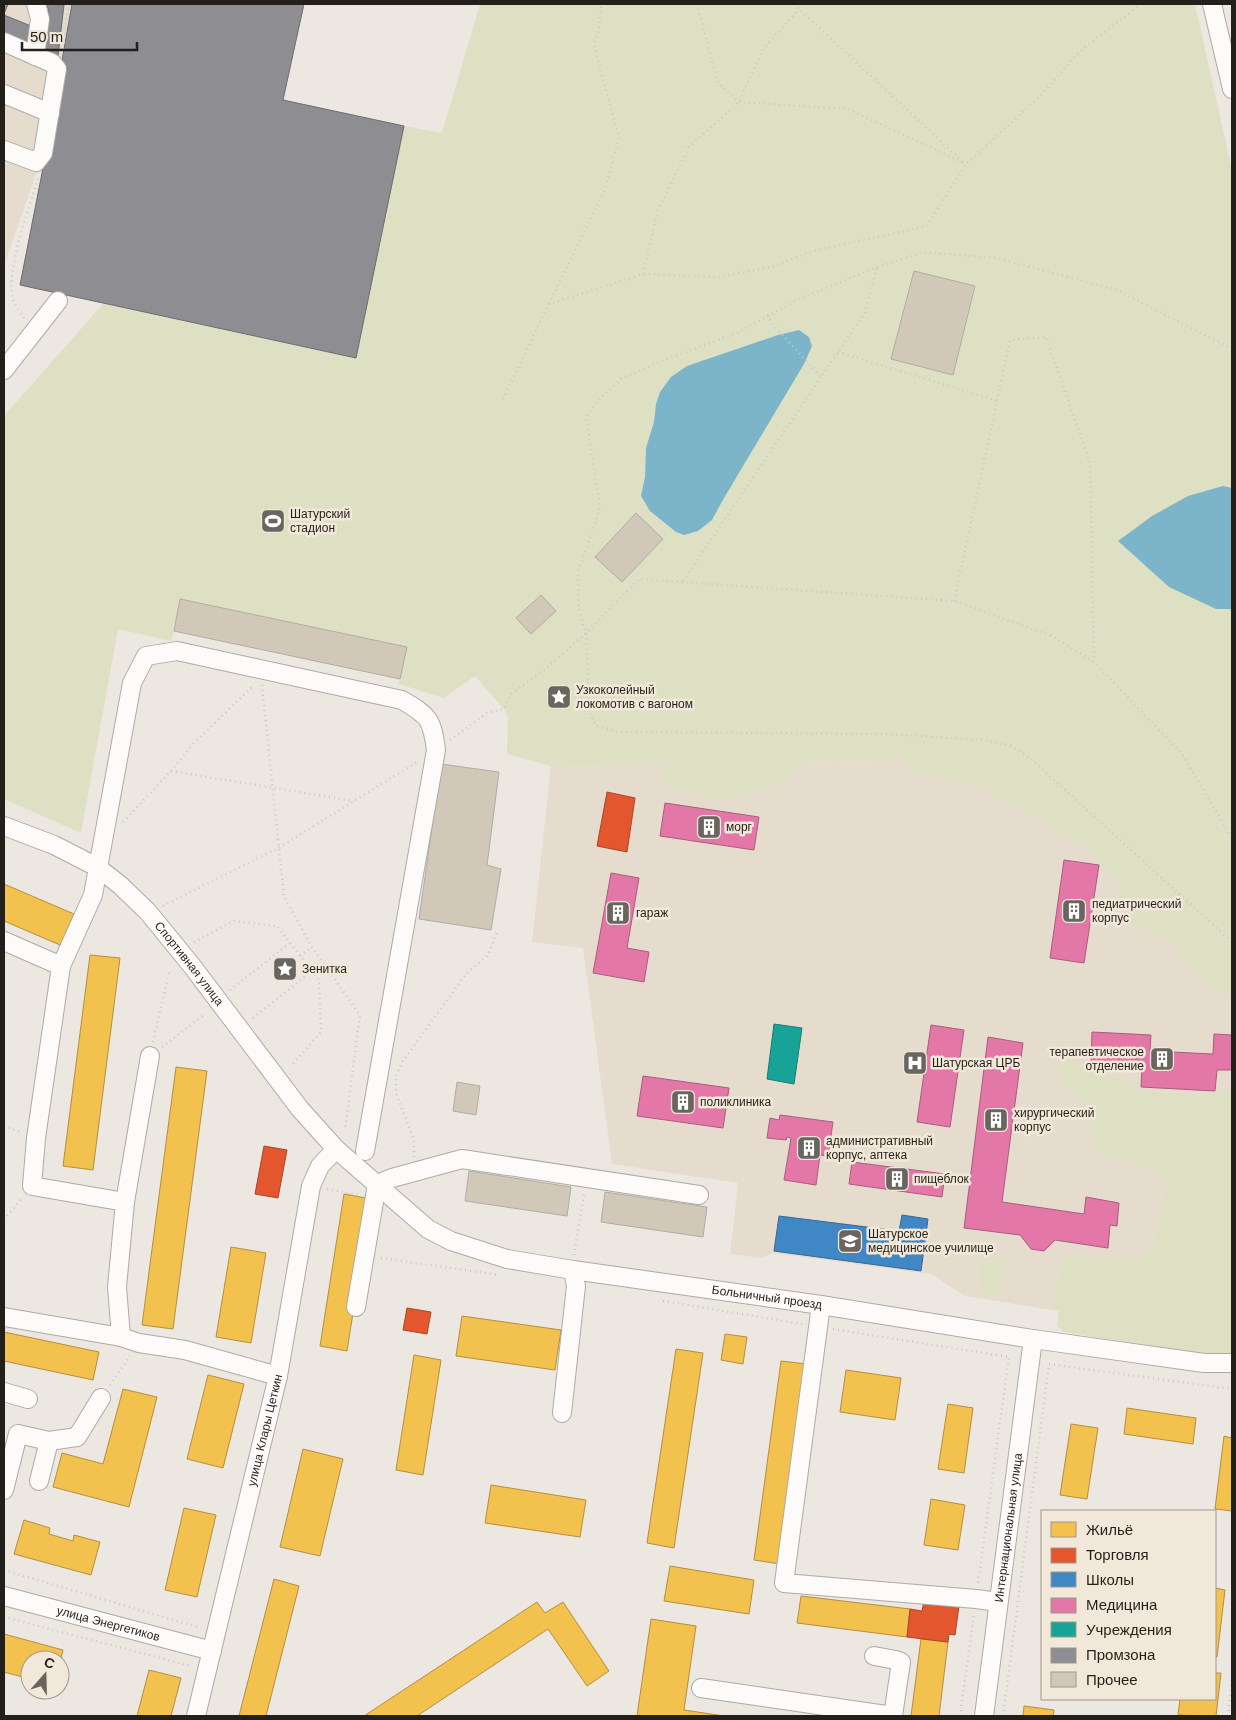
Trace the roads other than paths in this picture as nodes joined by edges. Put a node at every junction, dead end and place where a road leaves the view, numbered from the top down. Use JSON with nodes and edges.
{"nodes":[{"id":1,"x":36,"y":4,"type":"edge"},
{"id":2,"x":1212,"y":4,"type":"edge"},
{"id":3,"x":4,"y":42,"type":"edge"},
{"id":4,"x":35,"y":56,"type":"junction"},
{"id":5,"x":1232,"y":89,"type":"edge"},
{"id":6,"x":4,"y":94,"type":"edge"},
{"id":7,"x":50,"y":113,"type":"junction"},
{"id":8,"x":4,"y":150,"type":"edge"},
{"id":9,"x":58,"y":301,"type":"dead end"},
{"id":10,"x":4,"y":370,"type":"edge"},
{"id":11,"x":4,"y":826,"type":"edge"},
{"id":12,"x":97,"y":867,"type":"junction"},
{"id":13,"x":4,"y":941,"type":"edge"},
{"id":14,"x":61,"y":966,"type":"junction"},
{"id":15,"x":150,"y":1056,"type":"road end"},
{"id":16,"x":336,"y":1149,"type":"junction"},
{"id":17,"x":365,"y":1151,"type":"dead end"},
{"id":18,"x":376,"y":1191,"type":"junction"},
{"id":19,"x":699,"y":1195,"type":"dead end"},
{"id":20,"x":125,"y":1202,"type":"junction"},
{"id":21,"x":573,"y":1270,"type":"junction"},
{"id":22,"x":821,"y":1305,"type":"junction"},
{"id":23,"x":356,"y":1307,"type":"dead end"},
{"id":24,"x":4,"y":1317,"type":"edge"},
{"id":25,"x":121,"y":1337,"type":"junction"},
{"id":26,"x":1033,"y":1339,"type":"junction"},
{"id":27,"x":1232,"y":1363,"type":"edge"},
{"id":28,"x":278,"y":1376,"type":"junction"},
{"id":29,"x":4,"y":1392,"type":"edge"},
{"id":30,"x":100,"y":1398,"type":"road end"},
{"id":31,"x":28,"y":1399,"type":"dead end"},
{"id":32,"x":562,"y":1413,"type":"dead end"},
{"id":33,"x":11,"y":1432,"type":"edge"},
{"id":34,"x":49,"y":1441,"type":"junction"},
{"id":35,"x":39,"y":1481,"type":"dead end"},
{"id":36,"x":4,"y":1490,"type":"edge"},
{"id":37,"x":4,"y":1596,"type":"edge"},
{"id":38,"x":998,"y":1602,"type":"junction"},
{"id":39,"x":212,"y":1651,"type":"junction"},
{"id":40,"x":874,"y":1656,"type":"dead end"},
{"id":41,"x":701,"y":1688,"type":"dead end"},
{"id":42,"x":196,"y":1716,"type":"edge"},
{"id":43,"x":893,"y":1716,"type":"edge"},
{"id":44,"x":984,"y":1716,"type":"edge"}],
"edges":[{"from":1,"to":4,"type":"street"},
{"from":2,"to":5,"type":"street"},
{"from":3,"to":4,"type":"street"},
{"from":4,"to":7,"type":"street"},
{"from":6,"to":7,"type":"street"},
{"from":7,"to":8,"type":"street"},
{"from":9,"to":10,"type":"street"},
{"from":11,"to":12,"type":"street","name":"Спортивная улица"},
{"from":12,"to":14,"type":"street"},
{"from":12,"to":16,"type":"street","name":"Спортивная улица"},
{"from":12,"to":17,"type":"street"},
{"from":13,"to":14,"type":"street"},
{"from":14,"to":20,"type":"street"},
{"from":15,"to":20,"type":"street"},
{"from":16,"to":18,"type":"street","name":"Больничный проезд"},
{"from":16,"to":28,"type":"street","name":"улица Клары Цеткин"},
{"from":18,"to":19,"type":"street"},
{"from":18,"to":21,"type":"street","name":"Больничный проезд"},
{"from":18,"to":23,"type":"street"},
{"from":20,"to":25,"type":"street"},
{"from":21,"to":22,"type":"street","name":"Больничный проезд"},
{"from":21,"to":32,"type":"street"},
{"from":22,"to":26,"type":"street","name":"Больничный проезд"},
{"from":22,"to":38,"type":"street"},
{"from":24,"to":25,"type":"street"},
{"from":25,"to":28,"type":"street"},
{"from":26,"to":27,"type":"street","name":"Больничный проезд"},
{"from":26,"to":38,"type":"street","name":"Интернациональная улица"},
{"from":28,"to":39,"type":"street","name":"улица Клары Цеткин"},
{"from":29,"to":31,"type":"street"},
{"from":30,"to":34,"type":"street"},
{"from":33,"to":34,"type":"street"},
{"from":33,"to":36,"type":"street"},
{"from":34,"to":35,"type":"street"},
{"from":37,"to":39,"type":"street","name":"улица Энергетиков"},
{"from":38,"to":44,"type":"street","name":"Интернациональная улица"},
{"from":39,"to":42,"type":"street","name":"улица Клары Цеткин"},
{"from":40,"to":43,"type":"street"},
{"from":41,"to":43,"type":"street"}]}
